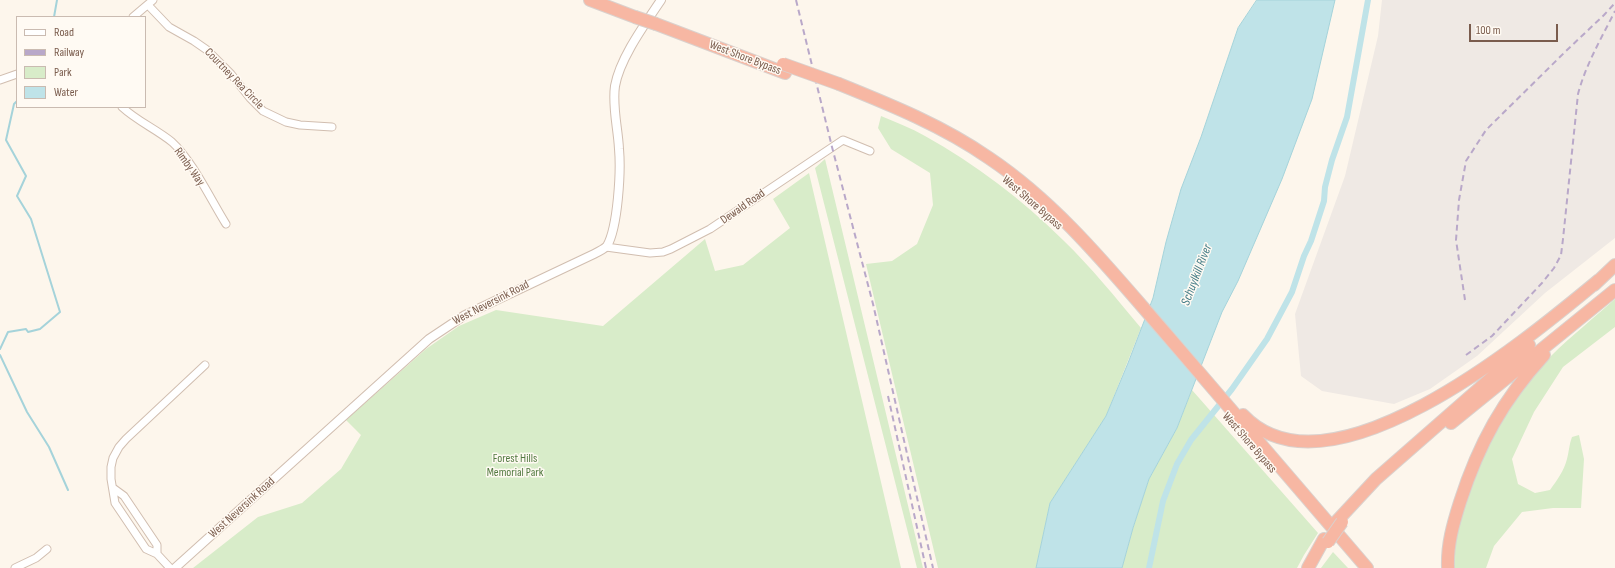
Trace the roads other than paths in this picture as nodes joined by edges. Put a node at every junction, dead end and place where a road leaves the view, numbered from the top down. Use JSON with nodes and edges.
{"nodes":[{"id":1,"x":590,"y":0,"type":"edge"},
{"id":2,"x":611,"y":0,"type":"edge"},
{"id":3,"x":661,"y":0,"type":"edge"},
{"id":4,"x":150,"y":2,"type":"edge"},
{"id":5,"x":636,"y":14,"type":"junction"},
{"id":6,"x":134,"y":16,"type":"edge"},
{"id":7,"x":16,"y":74,"type":"edge"},
{"id":8,"x":0,"y":80,"type":"edge"},
{"id":9,"x":123,"y":108,"type":"edge"},
{"id":10,"x":332,"y":126,"type":"dead end"},
{"id":11,"x":870,"y":151,"type":"dead end"},
{"id":12,"x":226,"y":224,"type":"dead end"},
{"id":13,"x":606,"y":247,"type":"junction"},
{"id":14,"x":1615,"y":264,"type":"edge"},
{"id":15,"x":1114,"y":280,"type":"junction"},
{"id":16,"x":1599,"y":280,"type":"junction"},
{"id":17,"x":1615,"y":290,"type":"edge"},
{"id":18,"x":1598,"y":305,"type":"junction"},
{"id":19,"x":205,"y":364,"type":"dead end"},
{"id":20,"x":1227,"y":407,"type":"junction"},
{"id":21,"x":113,"y":488,"type":"junction"},
{"id":22,"x":1339,"y":522,"type":"junction"},
{"id":23,"x":1326,"y":540,"type":"junction"},
{"id":24,"x":47,"y":549,"type":"dead end"},
{"id":25,"x":157,"y":554,"type":"junction"},
{"id":26,"x":15,"y":568,"type":"edge"},
{"id":27,"x":170,"y":568,"type":"edge"},
{"id":28,"x":176,"y":568,"type":"edge"},
{"id":29,"x":1308,"y":568,"type":"edge"},
{"id":30,"x":1313,"y":568,"type":"edge"},
{"id":31,"x":1357,"y":568,"type":"edge"},
{"id":32,"x":1367,"y":568,"type":"edge"},
{"id":33,"x":1448,"y":568,"type":"edge"}],
"edges":[{"from":1,"to":5,"type":"highway","name":"West Shore Bypass"},
{"from":2,"to":5,"type":"highway","name":"West Shore Bypass"},
{"from":3,"to":13,"type":"street"},
{"from":4,"to":6,"type":"street"},
{"from":4,"to":10,"type":"street","name":"Courtney Rea Circle"},
{"from":5,"to":15,"type":"highway","name":"West Shore Bypass","bridge":true},
{"from":7,"to":8,"type":"street"},
{"from":9,"to":12,"type":"street","name":"Rimby Way"},
{"from":11,"to":13,"type":"street","name":"Dewald Road"},
{"from":13,"to":28,"type":"street","name":"West Neversink Road"},
{"from":14,"to":16,"type":"highway"},
{"from":15,"to":20,"type":"highway","name":"West Shore Bypass"},
{"from":15,"to":20,"type":"highway","name":"West Shore Bypass"},
{"from":16,"to":20,"type":"highway"},
{"from":16,"to":22,"type":"highway"},
{"from":17,"to":18,"type":"highway"},
{"from":18,"to":22,"type":"highway"},
{"from":18,"to":33,"type":"highway"},
{"from":19,"to":21,"type":"street"},
{"from":20,"to":31,"type":"highway","name":"West Shore Bypass"},
{"from":20,"to":32,"type":"highway","name":"West Shore Bypass"},
{"from":21,"to":25,"type":"street"},
{"from":21,"to":25,"type":"street"},
{"from":22,"to":23,"type":"highway","bridge":true},
{"from":23,"to":29,"type":"highway"},
{"from":23,"to":30,"type":"highway"},
{"from":24,"to":26,"type":"street"},
{"from":25,"to":27,"type":"street"}]}
